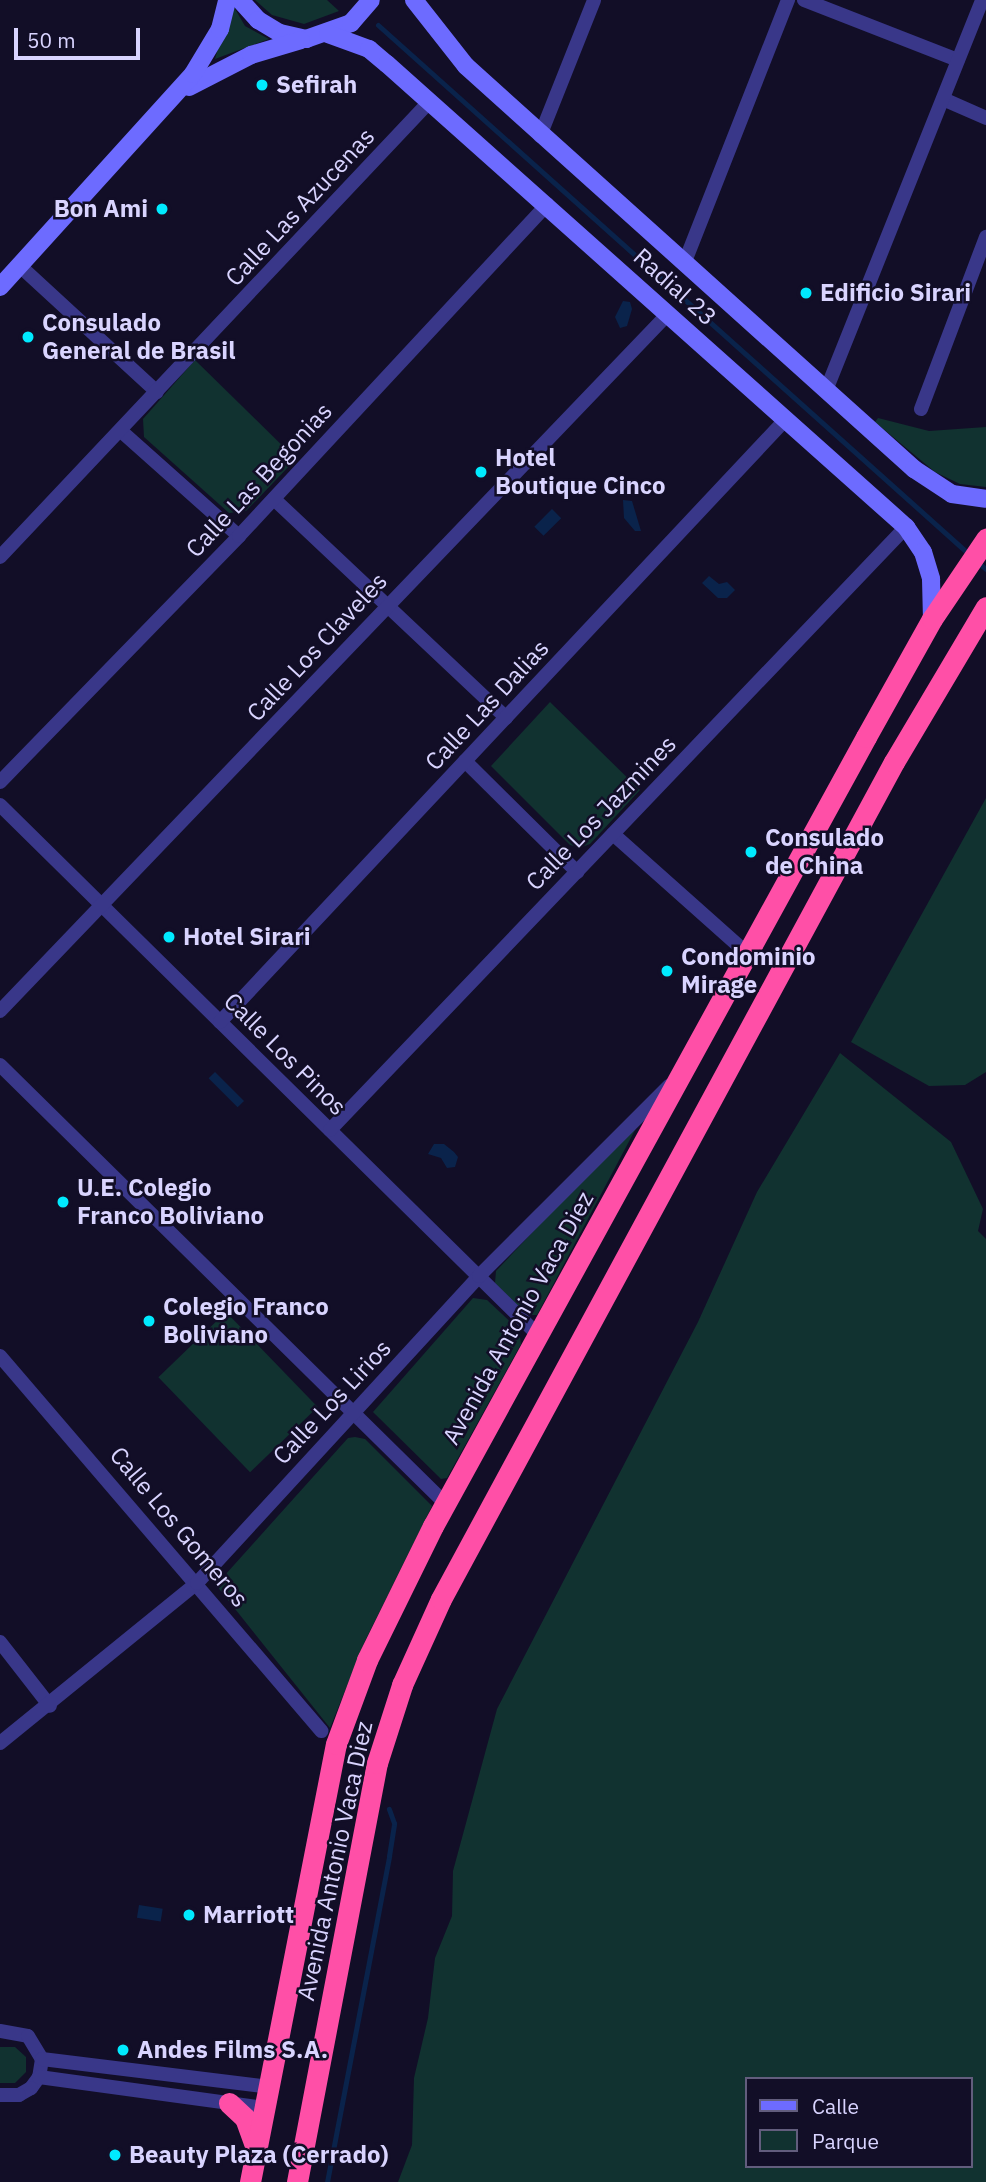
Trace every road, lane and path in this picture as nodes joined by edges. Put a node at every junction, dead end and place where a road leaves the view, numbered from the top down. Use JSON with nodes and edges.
{"nodes":[{"id":1,"x":228,"y":0,"type":"edge"},
{"id":2,"x":240,"y":0,"type":"edge"},
{"id":3,"x":370,"y":0,"type":"edge"},
{"id":4,"x":414,"y":0,"type":"edge"},
{"id":5,"x":594,"y":0,"type":"edge"},
{"id":6,"x":788,"y":0,"type":"edge"},
{"id":7,"x":804,"y":0,"type":"edge"},
{"id":8,"x":982,"y":0,"type":"edge"},
{"id":9,"x":328,"y":34,"type":"junction"},
{"id":10,"x":306,"y":39,"type":"junction"},
{"id":11,"x":958,"y":60,"type":"junction"},
{"id":12,"x":175,"y":97,"type":"junction"},
{"id":13,"x":943,"y":99,"type":"junction"},
{"id":14,"x":426,"y":105,"type":"junction"},
{"id":15,"x":986,"y":118,"type":"edge"},
{"id":16,"x":540,"y":136,"type":"junction"},
{"id":17,"x":547,"y":204,"type":"junction"},
{"id":18,"x":986,"y":237,"type":"edge"},
{"id":19,"x":684,"y":264,"type":"junction"},
{"id":20,"x":20,"y":266,"type":"junction"},
{"id":21,"x":0,"y":287,"type":"edge"},
{"id":22,"x":668,"y":314,"type":"junction"},
{"id":23,"x":827,"y":388,"type":"junction"},
{"id":24,"x":157,"y":392,"type":"junction"},
{"id":25,"x":921,"y":409,"type":"dead end"},
{"id":26,"x":786,"y":419,"type":"junction"},
{"id":27,"x":121,"y":431,"type":"junction"},
{"id":28,"x":274,"y":499,"type":"junction"},
{"id":29,"x":986,"y":499,"type":"edge"},
{"id":30,"x":906,"y":527,"type":"junction"},
{"id":31,"x":239,"y":536,"type":"junction"},
{"id":32,"x":986,"y":539,"type":"edge"},
{"id":33,"x":0,"y":556,"type":"edge"},
{"id":34,"x":386,"y":607,"type":"junction"},
{"id":35,"x":986,"y":607,"type":"edge"},
{"id":36,"x":932,"y":619,"type":"junction"},
{"id":37,"x":506,"y":718,"type":"junction"},
{"id":38,"x":465,"y":761,"type":"junction"},
{"id":39,"x":0,"y":782,"type":"edge"},
{"id":40,"x":0,"y":805,"type":"edge"},
{"id":41,"x":613,"y":834,"type":"junction"},
{"id":42,"x":803,"y":855,"type":"junction"},
{"id":43,"x":577,"y":872,"type":"junction"},
{"id":44,"x":103,"y":906,"type":"junction"},
{"id":45,"x":803,"y":932,"type":"junction"},
{"id":46,"x":749,"y":956,"type":"junction"},
{"id":47,"x":0,"y":1011,"type":"edge"},
{"id":48,"x":220,"y":1022,"type":"junction"},
{"id":49,"x":0,"y":1065,"type":"edge"},
{"id":50,"x":682,"y":1074,"type":"junction"},
{"id":51,"x":330,"y":1130,"type":"junction"},
{"id":52,"x":479,"y":1276,"type":"junction"},
{"id":53,"x":538,"y":1335,"type":"junction"},
{"id":54,"x":0,"y":1356,"type":"edge"},
{"id":55,"x":353,"y":1412,"type":"junction"},
{"id":56,"x":446,"y":1504,"type":"junction"},
{"id":57,"x":197,"y":1583,"type":"junction"},
{"id":58,"x":0,"y":1642,"type":"edge"},
{"id":59,"x":50,"y":1706,"type":"junction"},
{"id":60,"x":321,"y":1731,"type":"dead end"},
{"id":61,"x":0,"y":1743,"type":"edge"},
{"id":62,"x":0,"y":2031,"type":"edge"},
{"id":63,"x":42,"y":2059,"type":"junction"},
{"id":64,"x":39,"y":2077,"type":"junction"},
{"id":65,"x":269,"y":2087,"type":"junction"},
{"id":66,"x":0,"y":2095,"type":"edge"},
{"id":67,"x":229,"y":2103,"type":"junction"},
{"id":68,"x":265,"y":2108,"type":"junction"},
{"id":69,"x":257,"y":2149,"type":"junction"},
{"id":70,"x":250,"y":2182,"type":"edge"},
{"id":71,"x":297,"y":2182,"type":"edge"}],
"edges":[{"from":1,"to":12,"type":"street"},
{"from":2,"to":10,"type":"street"},
{"from":3,"to":9,"type":"street"},
{"from":4,"to":16,"type":"street","name":"Radial 23"},
{"from":5,"to":16,"type":"street"},
{"from":6,"to":19,"type":"street"},
{"from":7,"to":11,"type":"street"},
{"from":8,"to":11,"type":"street"},
{"from":9,"to":10,"type":"street"},
{"from":9,"to":14,"type":"street","name":"Radial 23"},
{"from":10,"to":12,"type":"street"},
{"from":11,"to":13,"type":"street"},
{"from":12,"to":20,"type":"street"},
{"from":13,"to":15,"type":"street"},
{"from":13,"to":23,"type":"street"},
{"from":14,"to":17,"type":"street","name":"Radial 23"},
{"from":14,"to":24,"type":"street","name":"Calle Las Azucenas"},
{"from":16,"to":19,"type":"street","name":"Radial 23"},
{"from":17,"to":22,"type":"street","name":"Radial 23"},
{"from":17,"to":28,"type":"street","name":"Calle Las Begonias"},
{"from":18,"to":25,"type":"street"},
{"from":19,"to":23,"type":"street","name":"Radial 23"},
{"from":20,"to":21,"type":"street"},
{"from":20,"to":24,"type":"street"},
{"from":22,"to":26,"type":"street","name":"Radial 23"},
{"from":22,"to":34,"type":"street","name":"Calle Los Claveles"},
{"from":23,"to":29,"type":"street","name":"Radial 23"},
{"from":24,"to":27,"type":"street","name":"Calle Las Azucenas"},
{"from":26,"to":30,"type":"street","name":"Radial 23"},
{"from":26,"to":37,"type":"street","name":"Calle Las Dalias"},
{"from":27,"to":31,"type":"street"},
{"from":27,"to":33,"type":"street","name":"Calle Las Azucenas"},
{"from":28,"to":31,"type":"street","name":"Calle Las Begonias"},
{"from":28,"to":34,"type":"street"},
{"from":30,"to":36,"type":"street","name":"Radial 23"},
{"from":30,"to":41,"type":"street","name":"Calle Los Jazmines"},
{"from":31,"to":39,"type":"street","name":"Calle Las Begonias"},
{"from":32,"to":36,"type":"highway","name":"Avenida Antonio Vaca Diez"},
{"from":34,"to":37,"type":"street"},
{"from":34,"to":44,"type":"street","name":"Calle Los Claveles"},
{"from":35,"to":45,"type":"highway","name":"Avenida Antonio Vaca Diez"},
{"from":36,"to":42,"type":"highway","name":"Avenida Antonio Vaca Diez"},
{"from":37,"to":38,"type":"street","name":"Calle Las Dalias"},
{"from":38,"to":43,"type":"street"},
{"from":38,"to":48,"type":"street","name":"Calle Las Dalias"},
{"from":40,"to":44,"type":"street","name":"Calle Los Pinos"},
{"from":41,"to":43,"type":"street","name":"Calle Los Jazmines"},
{"from":41,"to":46,"type":"street"},
{"from":42,"to":45,"type":"highway"},
{"from":42,"to":46,"type":"highway","name":"Avenida Antonio Vaca Diez"},
{"from":43,"to":51,"type":"street","name":"Calle Los Jazmines"},
{"from":44,"to":47,"type":"street","name":"Calle Los Claveles"},
{"from":44,"to":48,"type":"street","name":"Calle Los Pinos"},
{"from":45,"to":71,"type":"highway","name":"Avenida Antonio Vaca Diez"},
{"from":46,"to":50,"type":"highway","name":"Avenida Antonio Vaca Diez"},
{"from":48,"to":51,"type":"street","name":"Calle Los Pinos"},
{"from":49,"to":55,"type":"street"},
{"from":50,"to":52,"type":"street","name":"Calle Los Lirios"},
{"from":50,"to":53,"type":"highway","name":"Avenida Antonio Vaca Diez"},
{"from":51,"to":52,"type":"street","name":"Calle Los Pinos"},
{"from":52,"to":53,"type":"street","name":"Calle Los Pinos"},
{"from":52,"to":55,"type":"street","name":"Calle Los Lirios"},
{"from":53,"to":56,"type":"highway","name":"Avenida Antonio Vaca Diez"},
{"from":54,"to":57,"type":"street","name":"Calle Los Gomeros"},
{"from":55,"to":56,"type":"street"},
{"from":55,"to":57,"type":"street","name":"Calle Los Lirios"},
{"from":56,"to":65,"type":"highway","name":"Avenida Antonio Vaca Diez"},
{"from":57,"to":59,"type":"street","name":"Calle Los Lirios"},
{"from":57,"to":60,"type":"street","name":"Calle Los Gomeros"},
{"from":58,"to":59,"type":"street"},
{"from":59,"to":61,"type":"street","name":"Calle Los Lirios"},
{"from":62,"to":63,"type":"street"},
{"from":63,"to":64,"type":"street"},
{"from":63,"to":65,"type":"street"},
{"from":64,"to":66,"type":"street"},
{"from":64,"to":67,"type":"street"},
{"from":65,"to":68,"type":"highway","name":"Avenida Antonio Vaca Diez"},
{"from":67,"to":68,"type":"street"},
{"from":67,"to":69,"type":"highway"},
{"from":68,"to":69,"type":"highway","name":"Avenida Antonio Vaca Diez"},
{"from":69,"to":70,"type":"highway","name":"Avenida Antonio Vaca Diez"}]}
